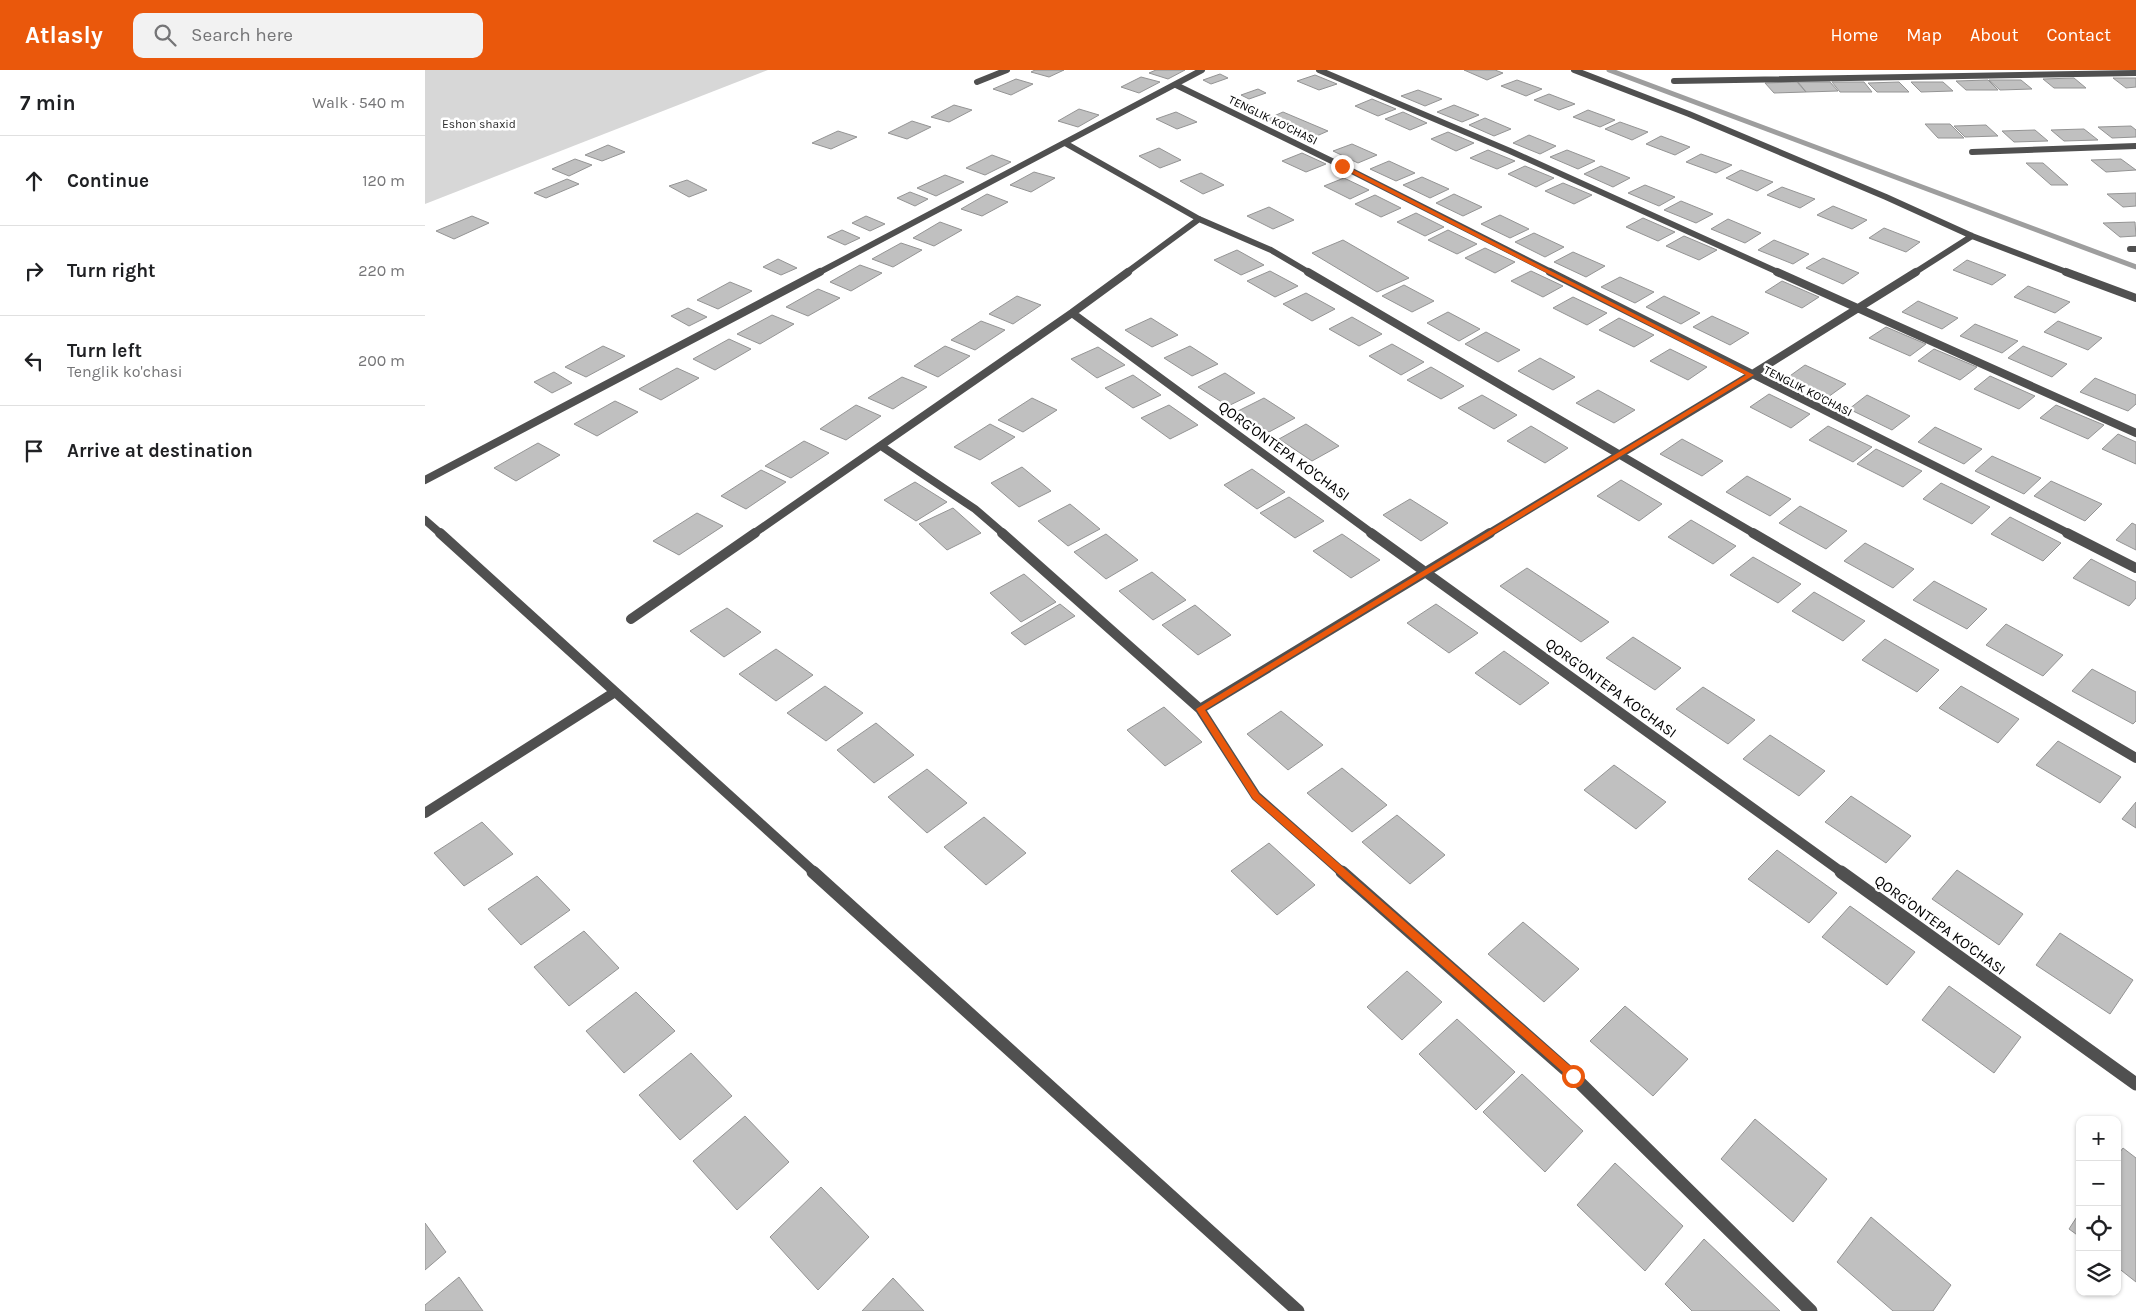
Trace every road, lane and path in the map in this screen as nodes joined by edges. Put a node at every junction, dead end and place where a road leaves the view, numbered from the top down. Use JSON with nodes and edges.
{"nodes":[{"id":1,"x":1007,"y":70,"type":"edge"},
{"id":2,"x":1202,"y":70,"type":"edge"},
{"id":3,"x":1319,"y":70,"type":"edge"},
{"id":4,"x":1574,"y":70,"type":"edge"},
{"id":5,"x":2136,"y":73,"type":"edge"},
{"id":6,"x":1674,"y":80,"type":"dead end"},
{"id":7,"x":977,"y":82,"type":"dead end"},
{"id":8,"x":1176,"y":84,"type":"junction"},
{"id":9,"x":1065,"y":143,"type":"junction"},
{"id":10,"x":2136,"y":146,"type":"edge"},
{"id":11,"x":1972,"y":152,"type":"dead end"},
{"id":12,"x":1199,"y":219,"type":"junction"},
{"id":13,"x":1972,"y":236,"type":"junction"},
{"id":14,"x":2136,"y":298,"type":"edge"},
{"id":15,"x":1858,"y":307,"type":"junction"},
{"id":16,"x":1072,"y":313,"type":"junction"},
{"id":17,"x":1751,"y":375,"type":"junction"},
{"id":18,"x":2136,"y":433,"type":"edge"},
{"id":19,"x":881,"y":446,"type":"junction"},
{"id":20,"x":1620,"y":454,"type":"junction"},
{"id":21,"x":425,"y":480,"type":"edge"},
{"id":22,"x":425,"y":520,"type":"edge"},
{"id":23,"x":2136,"y":568,"type":"edge"},
{"id":24,"x":1425,"y":573,"type":"junction"},
{"id":25,"x":631,"y":619,"type":"dead end"},
{"id":26,"x":615,"y":692,"type":"junction"},
{"id":27,"x":1200,"y":709,"type":"junction"},
{"id":28,"x":2136,"y":758,"type":"edge"},
{"id":29,"x":425,"y":813,"type":"edge"},
{"id":30,"x":2136,"y":1084,"type":"edge"},
{"id":31,"x":1299,"y":1311,"type":"edge"},
{"id":32,"x":1811,"y":1311,"type":"edge"}],
"edges":[{"from":1,"to":7,"type":"street"},
{"from":2,"to":8,"type":"street"},
{"from":3,"to":15,"type":"street"},
{"from":4,"to":13,"type":"street"},
{"from":5,"to":6,"type":"street"},
{"from":8,"to":9,"type":"street"},
{"from":8,"to":17,"type":"street","name":"TENGLIK KO'CHASI"},
{"from":9,"to":12,"type":"street"},
{"from":9,"to":21,"type":"street"},
{"from":10,"to":11,"type":"street"},
{"from":12,"to":16,"type":"street"},
{"from":12,"to":20,"type":"street"},
{"from":13,"to":14,"type":"street"},
{"from":13,"to":15,"type":"street"},
{"from":15,"to":17,"type":"street"},
{"from":15,"to":18,"type":"street"},
{"from":16,"to":19,"type":"street"},
{"from":16,"to":24,"type":"street","name":"QORG'ONTEPA KO'CHASI"},
{"from":17,"to":20,"type":"street"},
{"from":17,"to":23,"type":"street","name":"TENGLIK KO'CHASI"},
{"from":19,"to":25,"type":"street"},
{"from":19,"to":27,"type":"street"},
{"from":20,"to":24,"type":"street"},
{"from":20,"to":28,"type":"street"},
{"from":22,"to":26,"type":"street"},
{"from":24,"to":27,"type":"street"},
{"from":24,"to":30,"type":"street","name":"QORG'ONTEPA KO'CHASI"},
{"from":26,"to":29,"type":"street"},
{"from":26,"to":31,"type":"street"},
{"from":27,"to":32,"type":"street"}]}
